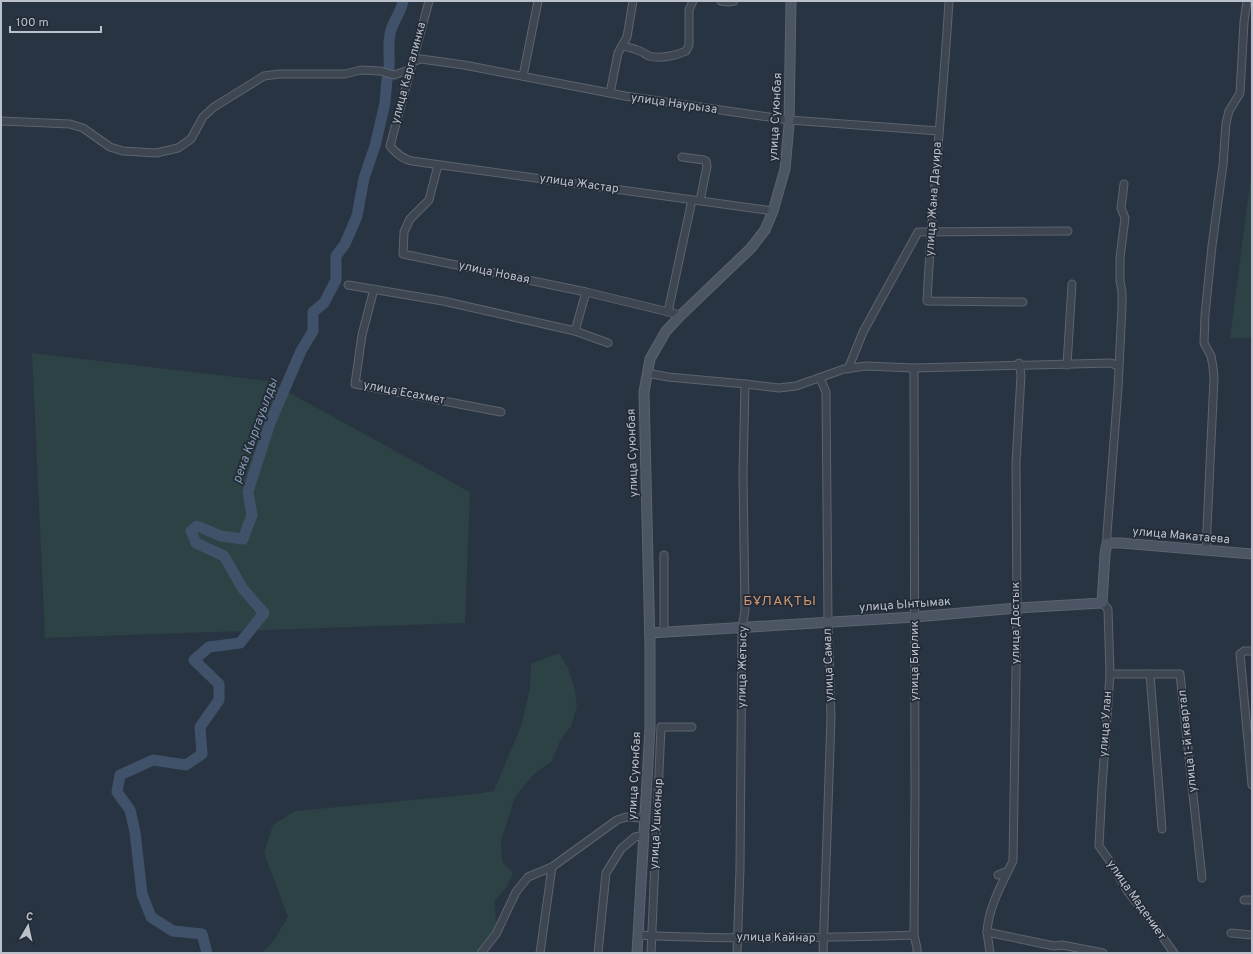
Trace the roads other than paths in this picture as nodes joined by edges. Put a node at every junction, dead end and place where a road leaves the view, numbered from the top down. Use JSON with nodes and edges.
{"nodes":[{"id":1,"x":429,"y":1,"type":"edge"},
{"id":2,"x":538,"y":1,"type":"edge"},
{"id":3,"x":633,"y":1,"type":"edge"},
{"id":4,"x":693,"y":1,"type":"edge"},
{"id":5,"x":721,"y":1,"type":"edge"},
{"id":6,"x":734,"y":1,"type":"edge"},
{"id":7,"x":791,"y":1,"type":"edge"},
{"id":8,"x":950,"y":1,"type":"edge"},
{"id":9,"x":1247,"y":1,"type":"edge"},
{"id":10,"x":622,"y":46,"type":"junction"},
{"id":11,"x":412,"y":62,"type":"junction"},
{"id":12,"x":409,"y":70,"type":"junction"},
{"id":13,"x":523,"y":76,"type":"junction"},
{"id":14,"x":610,"y":93,"type":"junction"},
{"id":15,"x":789,"y":120,"type":"junction"},
{"id":16,"x":1,"y":121,"type":"edge"},
{"id":17,"x":940,"y":132,"type":"junction"},
{"id":18,"x":390,"y":146,"type":"joint"},
{"id":19,"x":682,"y":156,"type":"dead end"},
{"id":20,"x":438,"y":165,"type":"junction"},
{"id":21,"x":1124,"y":184,"type":"dead end"},
{"id":22,"x":692,"y":200,"type":"junction"},
{"id":23,"x":700,"y":201,"type":"junction"},
{"id":24,"x":773,"y":211,"type":"junction"},
{"id":25,"x":931,"y":231,"type":"junction"},
{"id":26,"x":1068,"y":231,"type":"dead end"},
{"id":27,"x":1072,"y":284,"type":"dead end"},
{"id":28,"x":348,"y":285,"type":"dead end"},
{"id":29,"x":374,"y":289,"type":"junction"},
{"id":30,"x":586,"y":292,"type":"junction"},
{"id":31,"x":1023,"y":302,"type":"dead end"},
{"id":32,"x":668,"y":312,"type":"junction"},
{"id":33,"x":681,"y":314,"type":"junction"},
{"id":34,"x":575,"y":331,"type":"junction"},
{"id":35,"x":608,"y":342,"type":"dead end"},
{"id":36,"x":1020,"y":364,"type":"junction"},
{"id":37,"x":1067,"y":365,"type":"junction"},
{"id":38,"x":1118,"y":366,"type":"junction"},
{"id":39,"x":914,"y":368,"type":"junction"},
{"id":40,"x":848,"y":369,"type":"junction"},
{"id":41,"x":647,"y":373,"type":"junction"},
{"id":42,"x":820,"y":378,"type":"junction"},
{"id":43,"x":745,"y":384,"type":"junction"},
{"id":44,"x":501,"y":412,"type":"dead end"},
{"id":45,"x":1107,"y":543,"type":"junction"},
{"id":46,"x":1206,"y":550,"type":"junction"},
{"id":47,"x":1252,"y":554,"type":"edge"},
{"id":48,"x":664,"y":555,"type":"dead end"},
{"id":49,"x":1102,"y":603,"type":"junction"},
{"id":50,"x":1017,"y":608,"type":"junction"},
{"id":51,"x":915,"y":616,"type":"junction"},
{"id":52,"x":828,"y":622,"type":"junction"},
{"id":53,"x":742,"y":627,"type":"junction"},
{"id":54,"x":664,"y":632,"type":"junction"},
{"id":55,"x":650,"y":633,"type":"junction"},
{"id":56,"x":1252,"y":651,"type":"edge"},
{"id":57,"x":1110,"y":674,"type":"junction"},
{"id":58,"x":1150,"y":674,"type":"junction"},
{"id":59,"x":692,"y":727,"type":"dead end"},
{"id":60,"x":1252,"y":786,"type":"edge"},
{"id":61,"x":644,"y":818,"type":"junction"},
{"id":62,"x":1162,"y":829,"type":"dead end"},
{"id":63,"x":643,"y":838,"type":"junction"},
{"id":64,"x":1099,"y":846,"type":"joint"},
{"id":65,"x":552,"y":867,"type":"junction"},
{"id":66,"x":1008,"y":871,"type":"junction"},
{"id":67,"x":998,"y":876,"type":"dead end"},
{"id":68,"x":1202,"y":878,"type":"dead end"},
{"id":69,"x":1244,"y":900,"type":"dead end"},
{"id":70,"x":1252,"y":900,"type":"edge"},
{"id":71,"x":987,"y":932,"type":"junction"},
{"id":72,"x":1231,"y":933,"type":"dead end"},
{"id":73,"x":638,"y":934,"type":"junction"},
{"id":74,"x":652,"y":935,"type":"junction"},
{"id":75,"x":914,"y":935,"type":"junction"},
{"id":76,"x":1252,"y":935,"type":"edge"},
{"id":77,"x":738,"y":938,"type":"junction"},
{"id":78,"x":824,"y":938,"type":"junction"},
{"id":79,"x":481,"y":953,"type":"edge"},
{"id":80,"x":540,"y":953,"type":"edge"},
{"id":81,"x":598,"y":953,"type":"edge"},
{"id":82,"x":637,"y":953,"type":"edge"},
{"id":83,"x":651,"y":953,"type":"edge"},
{"id":84,"x":737,"y":953,"type":"edge"},
{"id":85,"x":823,"y":953,"type":"edge"},
{"id":86,"x":917,"y":953,"type":"edge"},
{"id":87,"x":990,"y":953,"type":"edge"},
{"id":88,"x":1103,"y":953,"type":"edge"},
{"id":89,"x":1174,"y":953,"type":"edge"}],
"edges":[{"from":1,"to":11,"type":"street","name":"улица Каргалинка"},
{"from":2,"to":13,"type":"street"},
{"from":3,"to":10,"type":"street"},
{"from":4,"to":10,"type":"street"},
{"from":5,"to":6,"type":"street"},
{"from":7,"to":15,"type":"main road","name":"улица Суюнбая"},
{"from":8,"to":17,"type":"street","name":"улица Жана Дауира"},
{"from":9,"to":46,"type":"street"},
{"from":10,"to":14,"type":"street"},
{"from":11,"to":12,"type":"street","name":"улица Каргалинка"},
{"from":11,"to":13,"type":"street","name":"улица Наурыза"},
{"from":12,"to":16,"type":"street"},
{"from":12,"to":18,"type":"street","name":"улица Каргалинка"},
{"from":13,"to":14,"type":"street","name":"улица Наурыза"},
{"from":14,"to":15,"type":"street","name":"улица Наурыза"},
{"from":15,"to":17,"type":"street","name":"улица Наурыза"},
{"from":15,"to":24,"type":"main road","name":"улица Суюнбая"},
{"from":17,"to":25,"type":"street","name":"улица Жана Дауира"},
{"from":18,"to":20,"type":"street","name":"улица Жастар"},
{"from":19,"to":23,"type":"street"},
{"from":20,"to":22,"type":"street","name":"улица Жастар"},
{"from":20,"to":30,"type":"street","name":"улица Новая"},
{"from":21,"to":38,"type":"street"},
{"from":22,"to":23,"type":"street","name":"улица Жастар"},
{"from":22,"to":32,"type":"street"},
{"from":23,"to":24,"type":"street","name":"улица Жастар"},
{"from":24,"to":33,"type":"main road","name":"улица Суюнбая"},
{"from":25,"to":26,"type":"street"},
{"from":25,"to":31,"type":"street","name":"улица Жана Дауира"},
{"from":25,"to":40,"type":"street"},
{"from":27,"to":37,"type":"street"},
{"from":28,"to":29,"type":"street"},
{"from":29,"to":34,"type":"street"},
{"from":29,"to":44,"type":"street","name":"улица Есахмет"},
{"from":30,"to":32,"type":"street","name":"улица Новая"},
{"from":30,"to":34,"type":"street"},
{"from":32,"to":33,"type":"street","name":"улица Новая"},
{"from":33,"to":41,"type":"main road","name":"улица Суюнбая"},
{"from":34,"to":35,"type":"street"},
{"from":36,"to":37,"type":"street"},
{"from":36,"to":39,"type":"street"},
{"from":36,"to":50,"type":"street","name":"улица Достык"},
{"from":37,"to":38,"type":"street"},
{"from":38,"to":45,"type":"street"},
{"from":39,"to":40,"type":"street"},
{"from":39,"to":51,"type":"street","name":"улица Бирлик"},
{"from":40,"to":42,"type":"street"},
{"from":41,"to":43,"type":"street"},
{"from":41,"to":55,"type":"main road","name":"улица Суюнбая"},
{"from":42,"to":43,"type":"street"},
{"from":42,"to":52,"type":"street","name":"улица Самал"},
{"from":43,"to":53,"type":"street","name":"улица Жетысу"},
{"from":45,"to":46,"type":"main road","name":"улица Макатаева"},
{"from":45,"to":49,"type":"main road"},
{"from":46,"to":47,"type":"main road","name":"улица Макатаева"},
{"from":48,"to":54,"type":"street"},
{"from":49,"to":50,"type":"main road","name":"улица Ынтымак"},
{"from":49,"to":57,"type":"street","name":"улица Улан"},
{"from":50,"to":51,"type":"main road","name":"улица Ынтымак"},
{"from":50,"to":66,"type":"street","name":"улица Достык"},
{"from":51,"to":52,"type":"main road","name":"улица Ынтымак"},
{"from":51,"to":75,"type":"street","name":"улица Бирлик"},
{"from":52,"to":53,"type":"main road","name":"улица Ынтымак"},
{"from":52,"to":78,"type":"street","name":"улица Самал"},
{"from":53,"to":54,"type":"main road","name":"улица Ынтымак"},
{"from":53,"to":77,"type":"street","name":"улица Жетысу"},
{"from":54,"to":55,"type":"main road","name":"улица Ынтымак"},
{"from":55,"to":61,"type":"main road","name":"улица Суюнбая"},
{"from":56,"to":60,"type":"street"},
{"from":57,"to":58,"type":"street","name":"улица 1-й квартал"},
{"from":57,"to":64,"type":"street","name":"улица Улан"},
{"from":58,"to":62,"type":"street"},
{"from":58,"to":68,"type":"street","name":"улица 1-й квартал"},
{"from":59,"to":74,"type":"street","name":"улица Ушконыр"},
{"from":61,"to":63,"type":"main road","name":"улица Суюнбая"},
{"from":61,"to":65,"type":"street"},
{"from":63,"to":73,"type":"main road","name":"улица Суюнбая"},
{"from":63,"to":81,"type":"street"},
{"from":64,"to":89,"type":"street","name":"улица Мадениет"},
{"from":65,"to":79,"type":"street"},
{"from":65,"to":80,"type":"street"},
{"from":66,"to":67,"type":"street"},
{"from":66,"to":71,"type":"street","name":"улица Достык"},
{"from":69,"to":70,"type":"street"},
{"from":71,"to":87,"type":"street"},
{"from":71,"to":88,"type":"street"},
{"from":72,"to":76,"type":"street"},
{"from":73,"to":74,"type":"street","name":"улица Кайнар"},
{"from":73,"to":82,"type":"main road","name":"улица Суюнбая"},
{"from":74,"to":77,"type":"street","name":"улица Кайнар"},
{"from":74,"to":83,"type":"street","name":"улица Ушконыр"},
{"from":75,"to":78,"type":"street","name":"улица Кайнар"},
{"from":75,"to":86,"type":"street","name":"улица Бирлик"},
{"from":77,"to":78,"type":"street","name":"улица Кайнар"},
{"from":77,"to":84,"type":"street","name":"улица Жетысу"},
{"from":78,"to":85,"type":"street","name":"улица Самал"}]}
